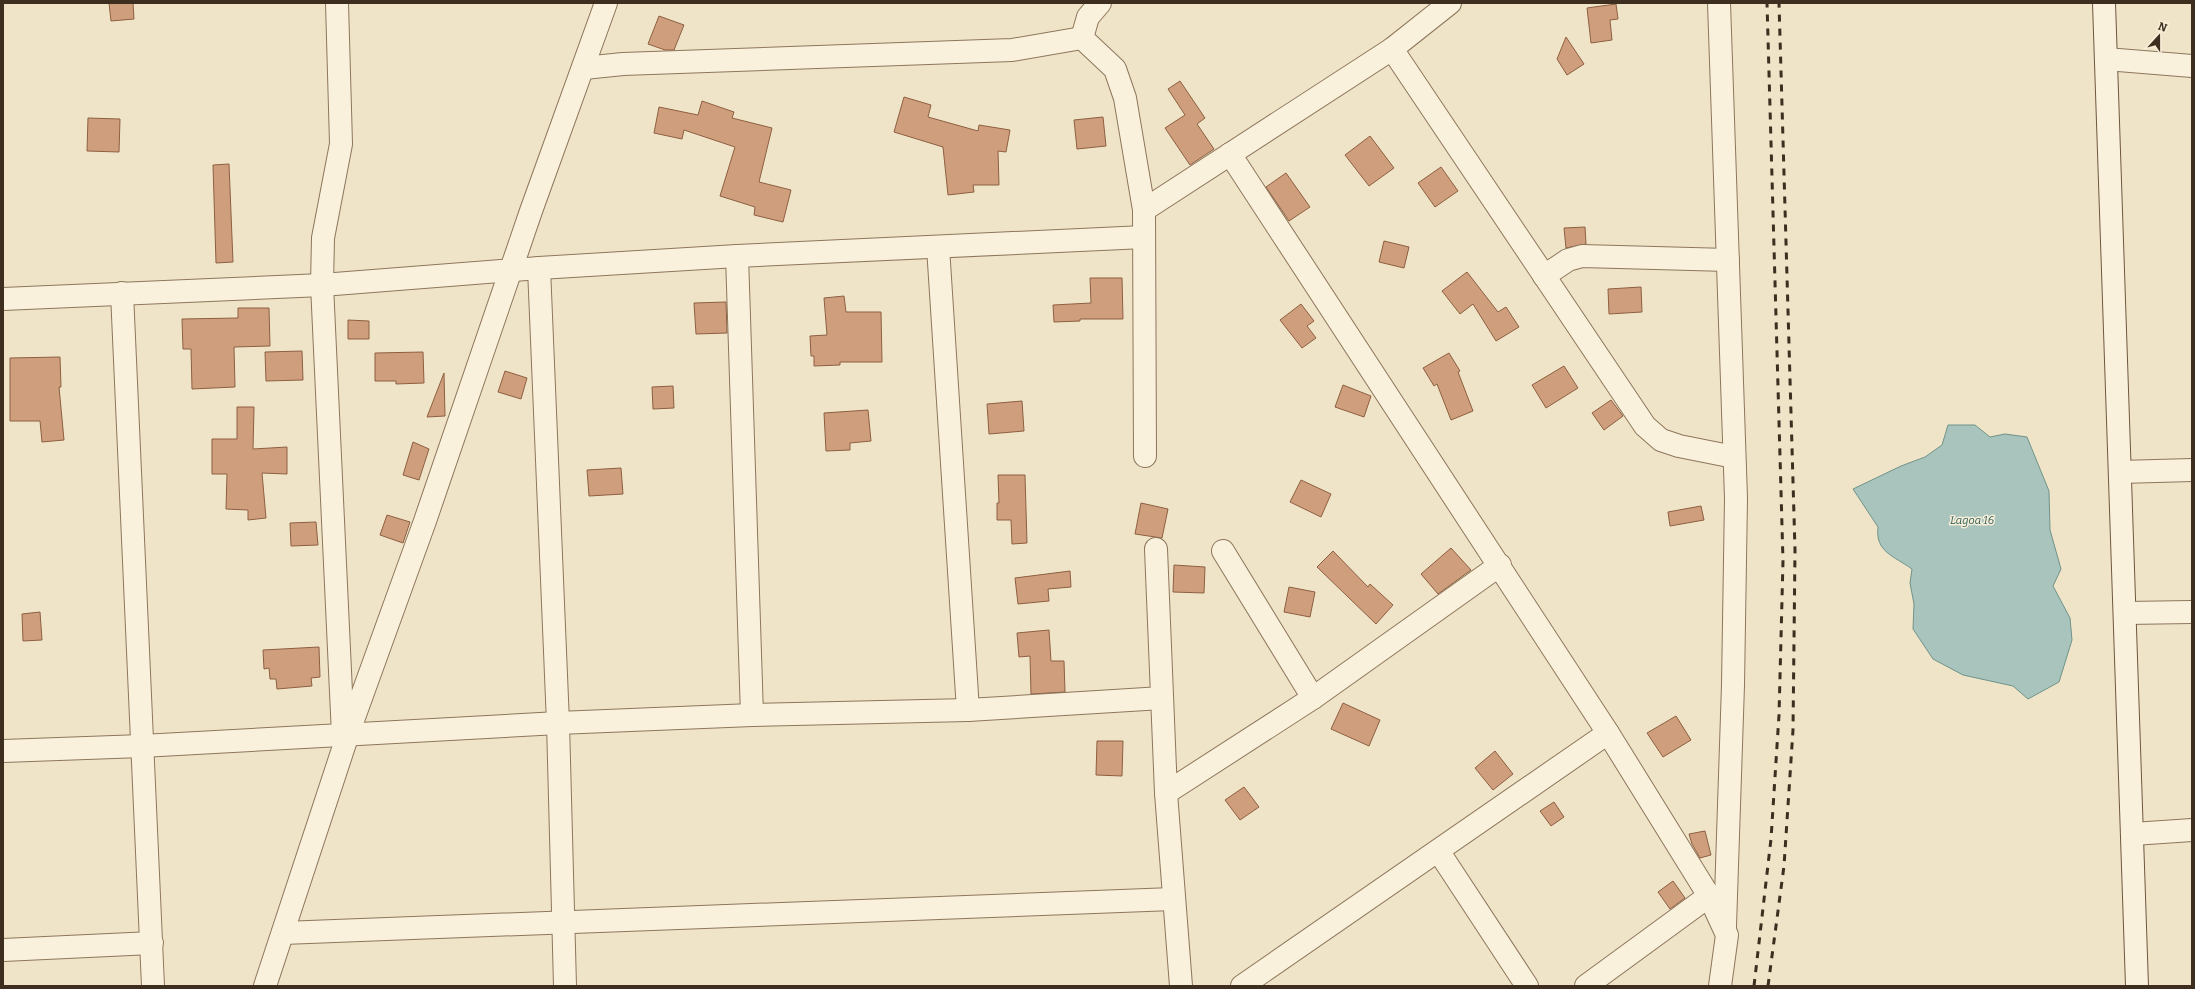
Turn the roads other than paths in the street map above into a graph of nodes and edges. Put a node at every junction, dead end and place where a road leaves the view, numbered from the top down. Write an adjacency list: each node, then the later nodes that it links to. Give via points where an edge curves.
1 (338, 3): 23 (street, via 341,144 323,238)
2 (606, 3): 7 (street)
3 (1100, 3): 8 (street, via 1088,17)
4 (1450, 3): 9 (street)
5 (1718, 3): 19 (street)
6 (2104, 3): 10 (street)
7 (594, 37): 11 (street); 13 (street)
8 (1082, 38): 11 (street, via 1012,50); 15 (street, via 1115,70 1126,98)
9 (1392, 49): 14 (street); 22 (street)
10 (2106, 59): 12 (street); 29 (street)
11 (619, 65): 13 (street)
12 (2192, 66)
13 (584, 68): 21 (street)
14 (1230, 154): 15 (street); 32 (street)
15 (1144, 210): 16 (street)
16 (1144, 237): 17 (street); 26 (street)
17 (938, 247): 18 (street); 37 (street)
18 (737, 256): 20 (street); 38 (street)
19 (1728, 260): 22 (street, via 1582,256 1568,260); 27 (street)
20 (539, 268): 21 (street); 39 (street)
21 (511, 270): 23 (street); 40 (street, via 425,522)
22 (1544, 276): 27 (street, via 1645,426 1661,440)
23 (322, 285): 24 (street); 40 (street)
24 (122, 293): 25 (street); 42 (street)
25 (3, 299)
26 (1145, 456)
27 (1734, 457): 51 (street, via 1736,498 1733,685)
28 (2192, 470): 29 (street)
29 (2120, 472): 34 (street)
30 (1156, 549): 35 (street)
31 (1223, 551): 36 (street)
32 (1500, 565): 36 (street); 41 (street)
33 (2192, 612): 34 (street)
34 (2126, 613): 46 (street)
35 (1162, 698): 37 (street); 44 (street)
36 (1313, 698): 44 (street)
37 (968, 710): 38 (street)
38 (752, 715): 39 (street)
39 (558, 723): 40 (street); 50 (street)
40 (345, 734): 42 (street); 52 (street)
41 (1608, 734): 47 (street); 48 (street)
42 (142, 746): 43 (street); 53 (street)
43 (3, 751)
44 (1166, 793): 49 (street)
45 (2192, 830): 46 (street)
46 (2133, 834): 63 (street)
47 (1439, 852): 59 (street); 60 (street)
48 (1709, 896): 51 (street); 61 (street)
49 (1173, 899): 50 (street); 58 (street)
50 (563, 923): 52 (street); 57 (street)
51 (1725, 929): 62 (street, via 1727,944)
52 (283, 933): 56 (street)
53 (152, 943): 54 (street); 55 (street)
54 (3, 950)
55 (153, 986)
56 (265, 986)
57 (565, 986)
58 (1181, 986)
59 (1242, 986)
60 (1527, 986)
61 (1586, 986)
62 (1720, 986)
63 (2137, 986)

